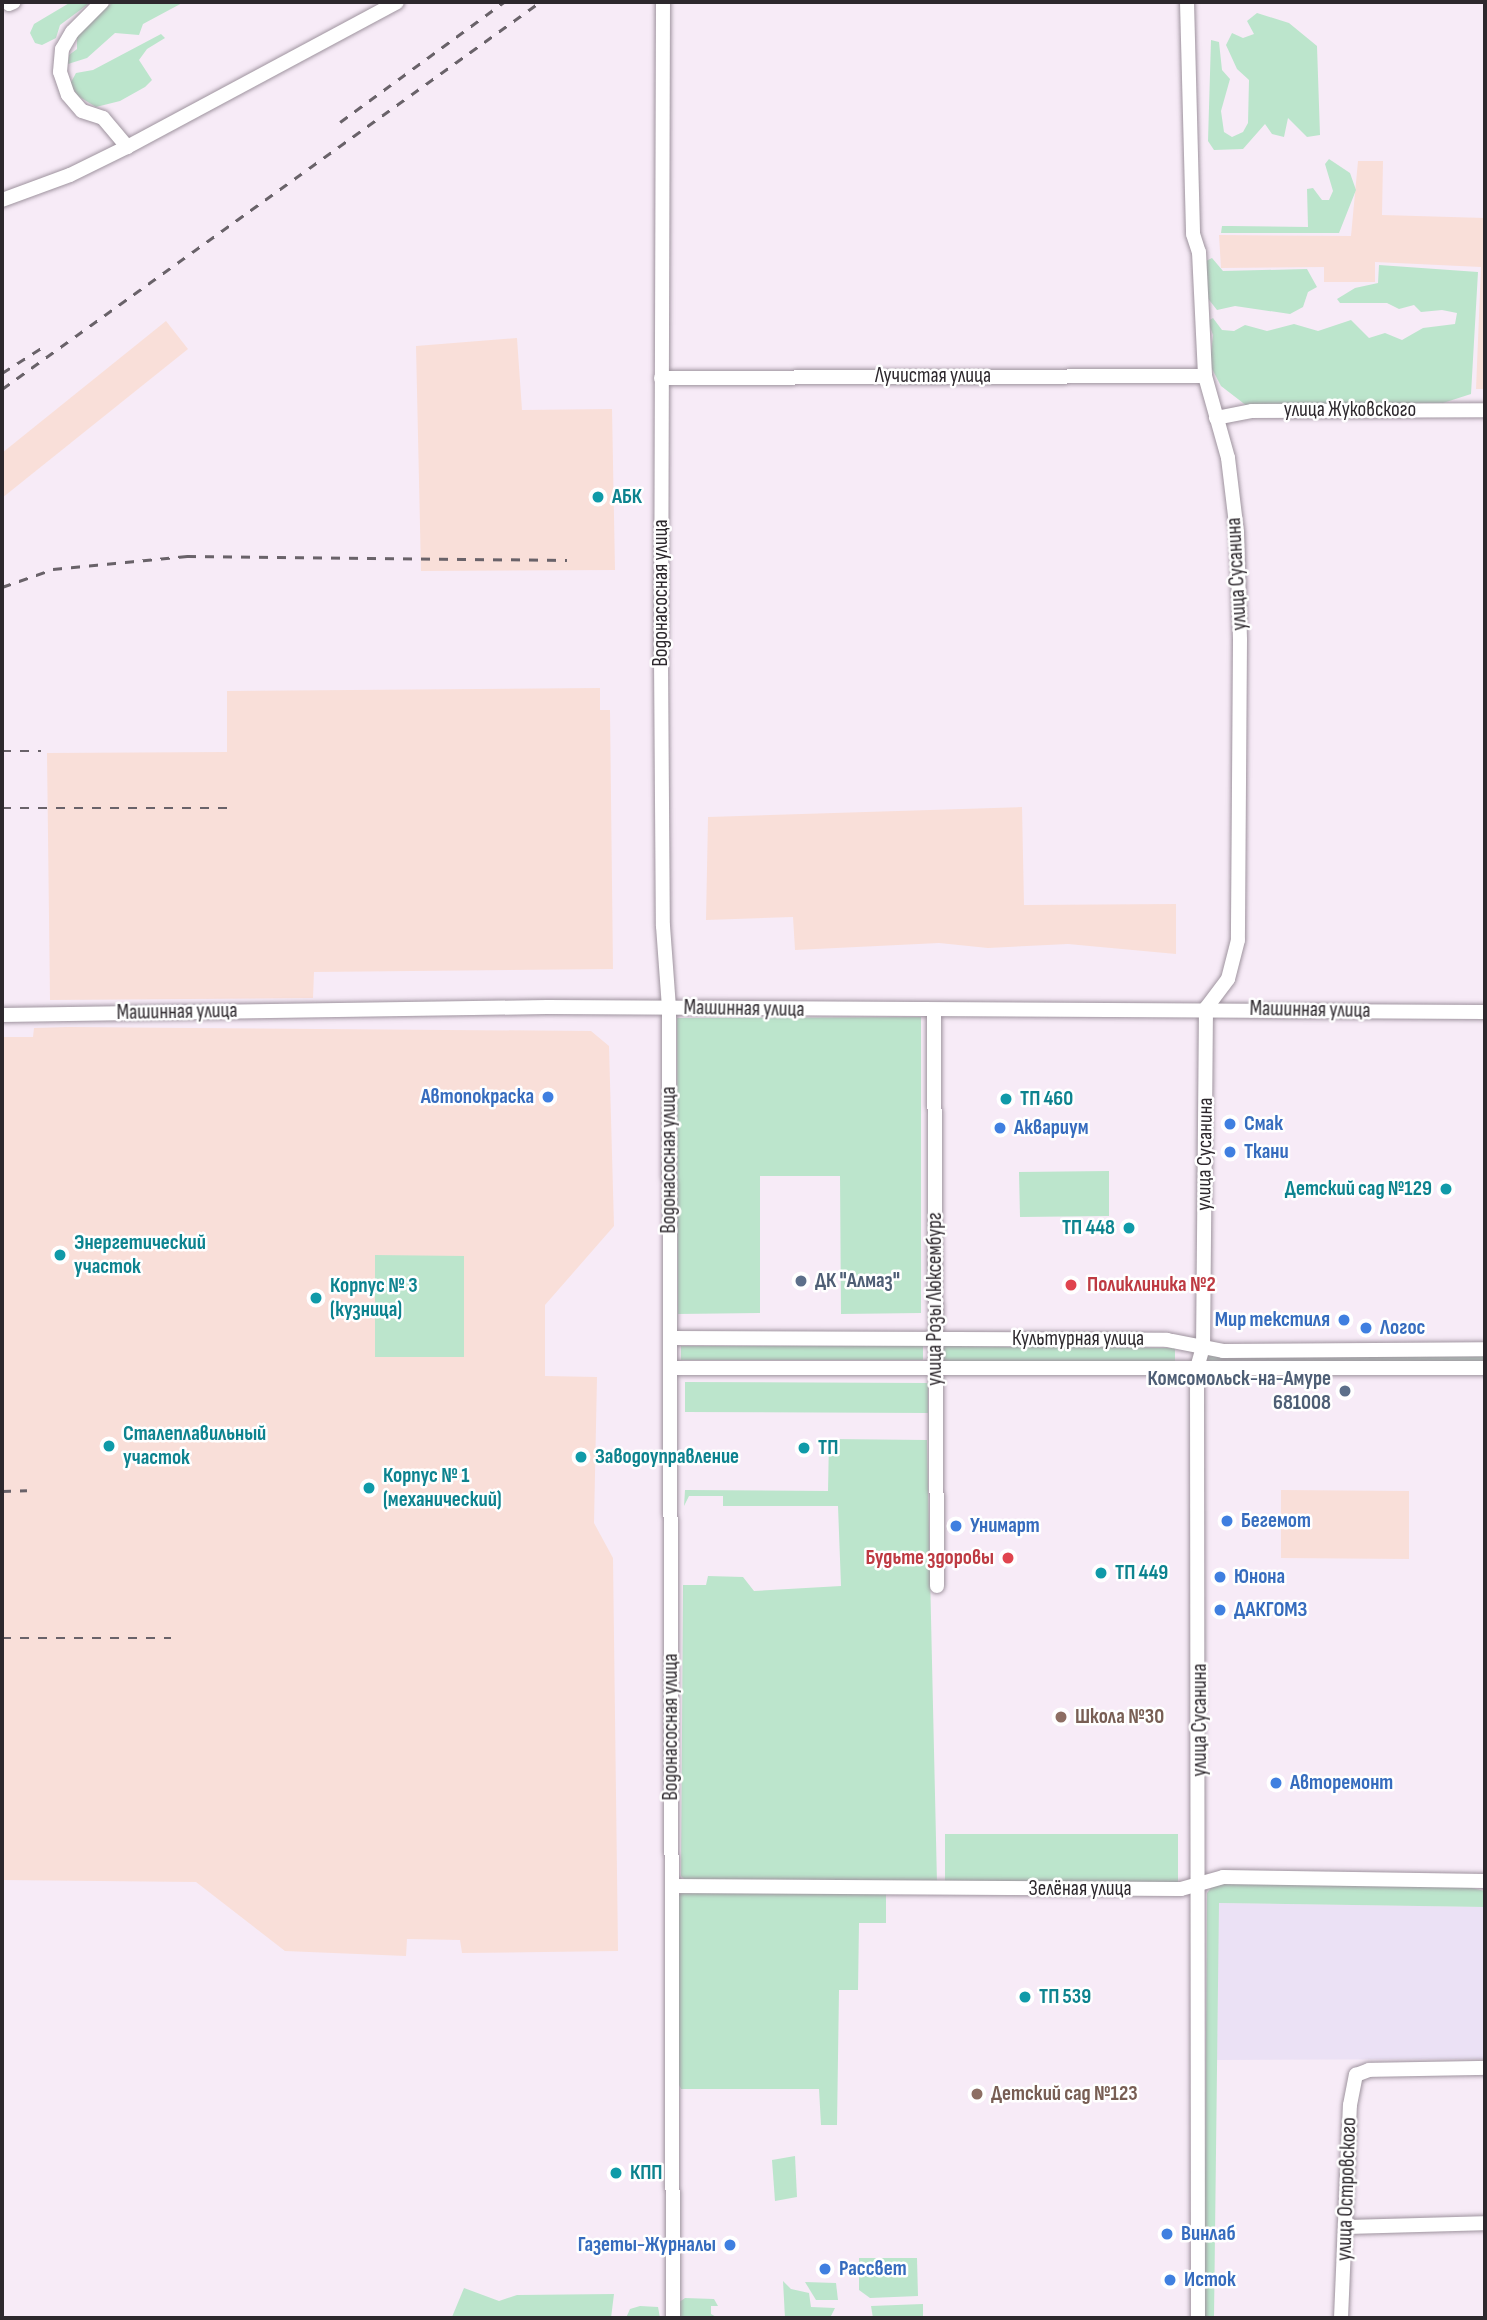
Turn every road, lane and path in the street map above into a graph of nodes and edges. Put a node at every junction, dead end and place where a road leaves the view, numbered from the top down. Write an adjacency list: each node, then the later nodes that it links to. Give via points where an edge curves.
1 (102, 2): 5 (street, via 72,32 62,49 60,72 68,96 82,111 103,118)
2 (397, 2): 5 (street)
3 (663, 2): 8 (street, Водонасосная улица)
4 (1187, 2): 7 (street, улица Сусанина, via 1193,234 1199,252)
5 (127, 147): 6 (street, via 70,175)
6 (2, 200)
7 (1205, 376): 8 (street, Лучистая улица); 10 (street, улица Сусанина)
8 (661, 378): 11 (street, Водонасосная улица, via 663,912)
9 (1485, 410): 10 (street, улица Жуковского, via 1277,410)
10 (1216, 418): 12 (street, улица Сусанина, via 1227,458 1237,532 1238,940 1228,979)
11 (669, 1007): 13 (street, Машинная улица); 15 (street, Машинная улица); 17 (street, Водонасосная улица)
12 (1206, 1008): 13 (street, Машинная улица); 14 (street, Машинная улица); 18 (street, улица Сусанина)
13 (934, 1012): 16 (street, улица Розы Люксембург)
14 (1485, 1012)
15 (2, 1014)
16 (935, 1338): 17 (street, Культурная улица); 18 (street, Культурная улица, via 1167,1340); 21 (street, улица Розы Люксембург)
17 (670, 1339): 20 (street, Водонасосная улица)
18 (1203, 1347): 19 (street, Культурная улица); 22 (street, улица Сусанина)
19 (1485, 1349)
20 (670, 1368): 21 (street, Культурная улица); 27 (street, Водонасосная улица)
21 (935, 1368): 22 (street, Культурная улица); 24 (street, улица Розы Люксембург)
22 (1197, 1368): 23 (street, Культурная улица); 26 (street, улица Сусанина)
23 (1485, 1368)
24 (937, 1586)
25 (1485, 1881): 26 (street, Зелёная улица, via 1223,1877)
26 (1201, 1885): 27 (street, Зелёная улица, via 943,1890); 32 (street, улица Сусанина)
27 (672, 1886): 31 (street, Водонасосная улица)
28 (1485, 2068): 30 (street, улица Островского, via 1369,2070 1356,2075)
29 (1485, 2223): 30 (street)
30 (1345, 2227): 33 (street, улица Островского)
31 (673, 2318)
32 (1198, 2318)
33 (1341, 2318)

